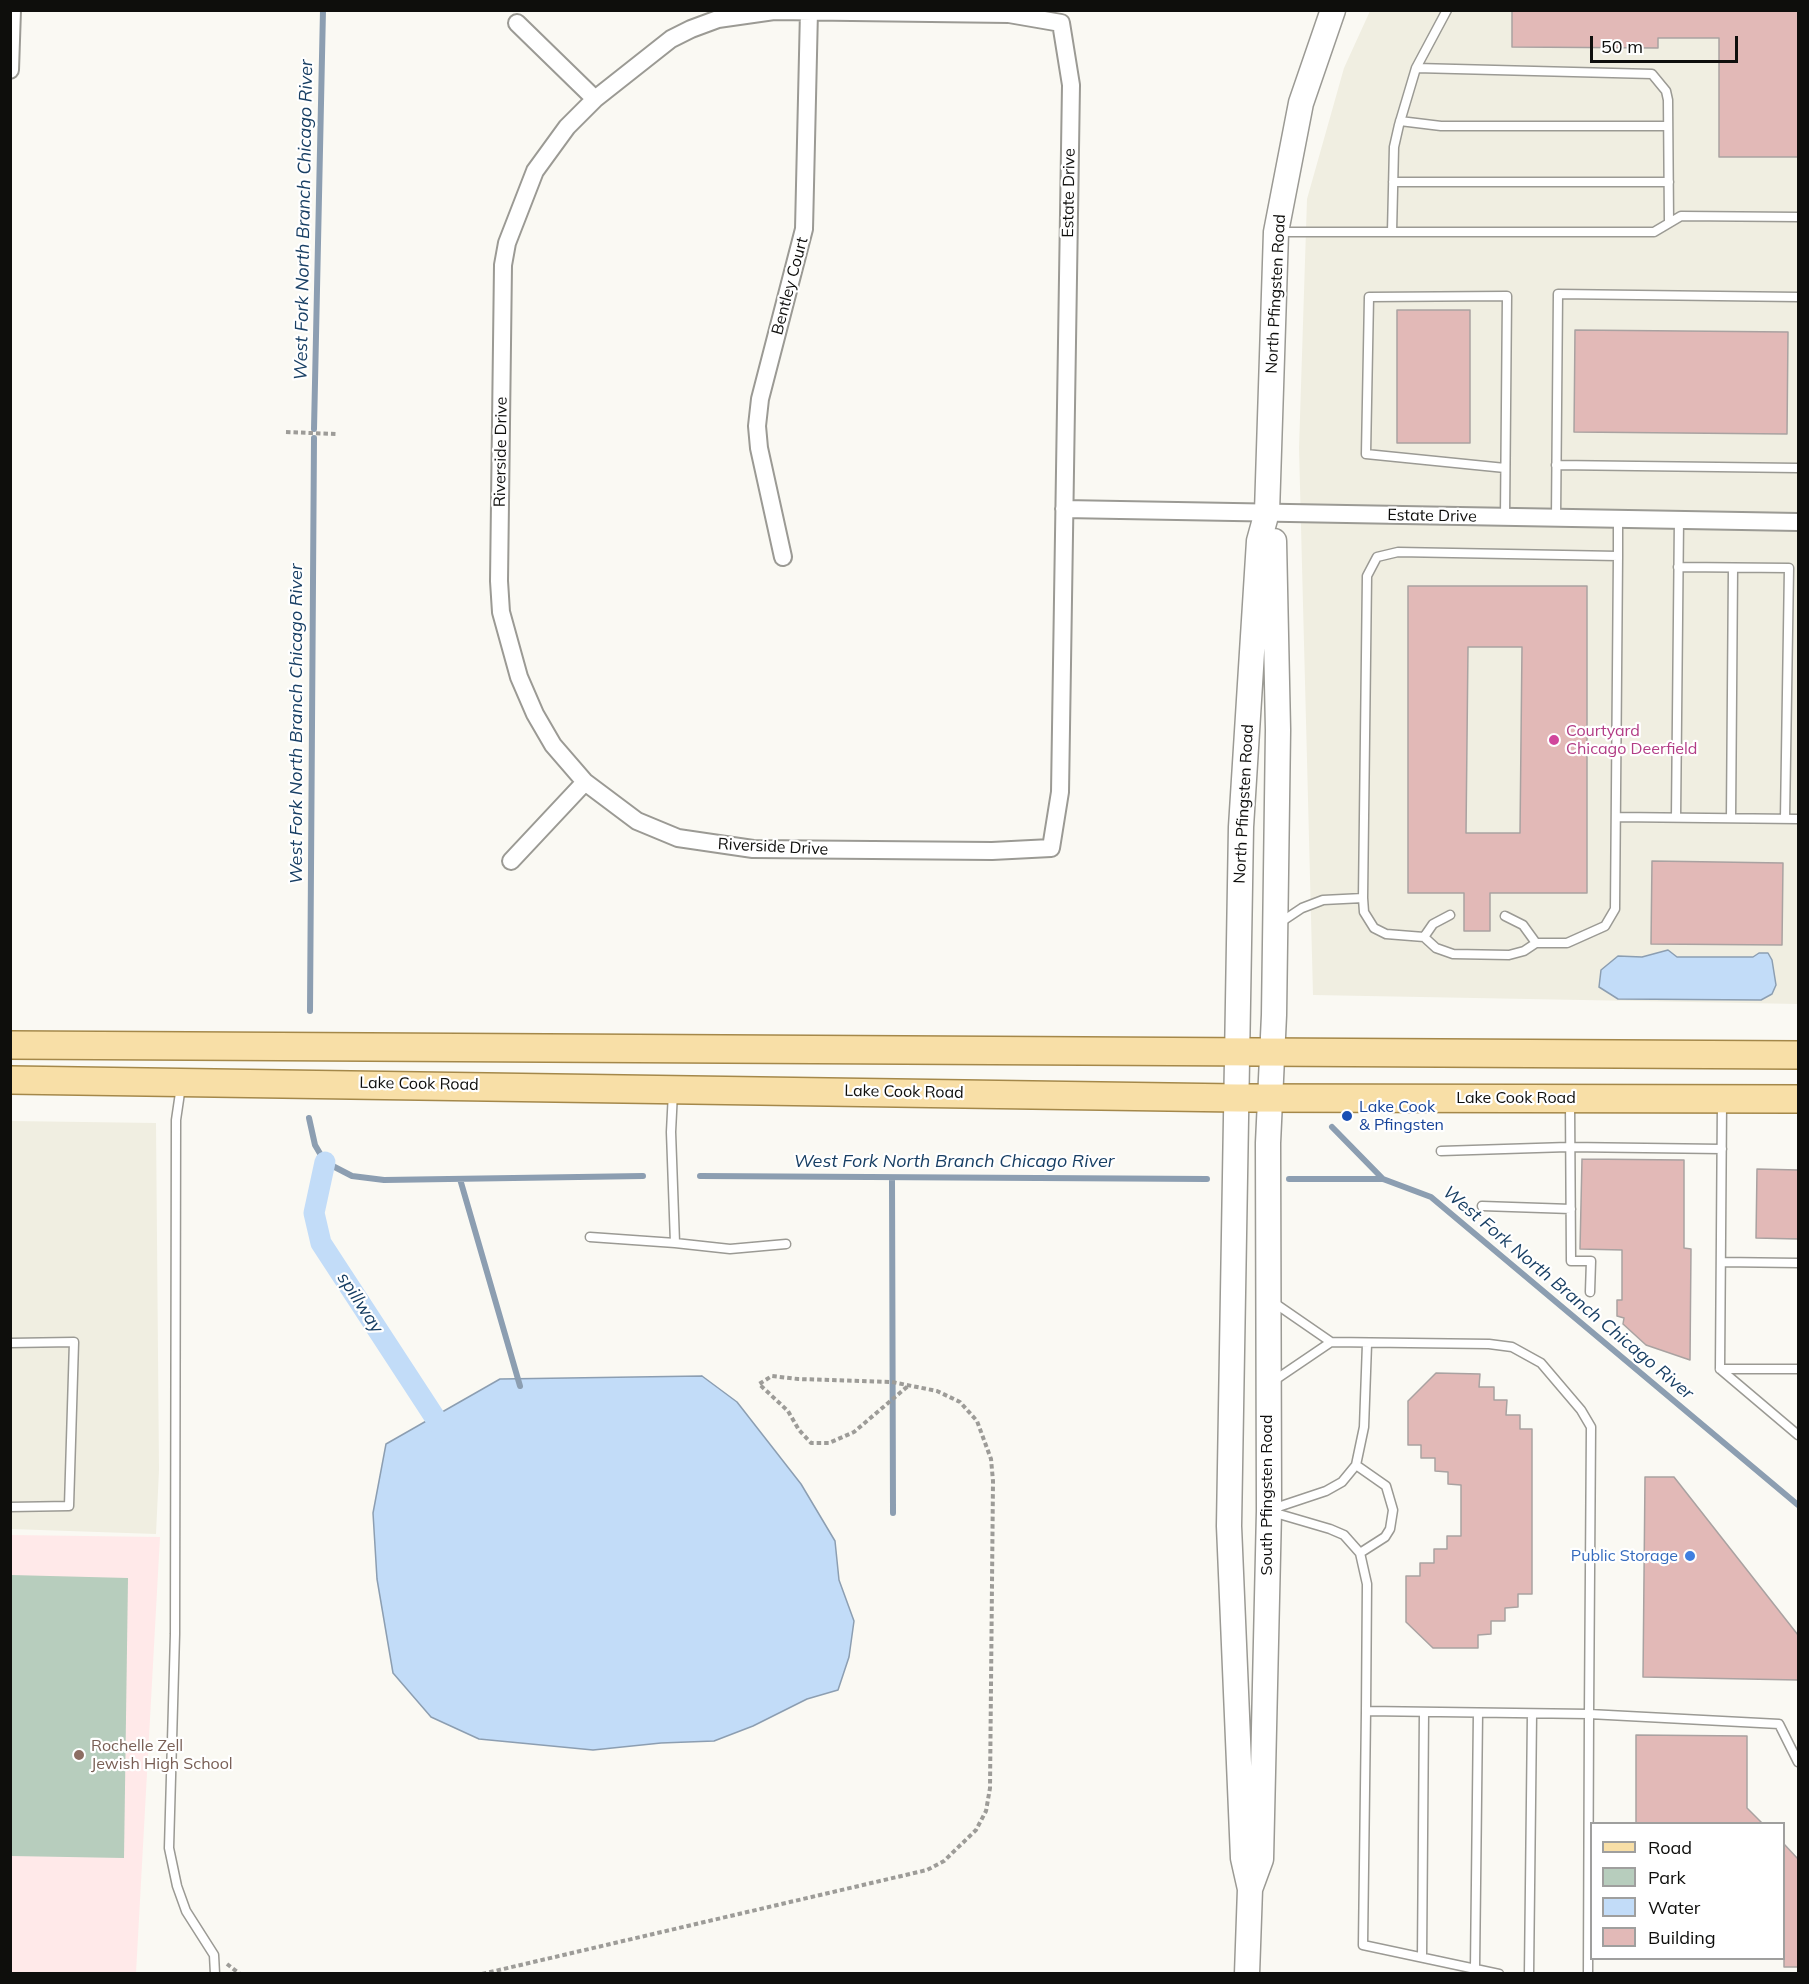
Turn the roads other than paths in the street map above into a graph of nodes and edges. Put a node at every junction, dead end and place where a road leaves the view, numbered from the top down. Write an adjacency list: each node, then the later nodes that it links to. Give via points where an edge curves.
1 (12, 10): 8 (street)
2 (1333, 10): 16 (street, North Pfingsten Road, via 1301,104)
3 (1447, 10): 7 (lane)
4 (809, 11): 5 (street, Riverside Drive); 9 (street, Riverside Drive, via 748,13 691,29 671,39); 30 (street, Bentley Court, via 804,229 760,399 757,426)
5 (1025, 17): 22 (street, Estate Drive, via 1061,23 1071,85)
6 (517, 23): 9 (street)
7 (1416, 68): 10 (lane); 11 (lane, via 1652,74 1666,91)
8 (10, 70)
9 (595, 99): 33 (street, Riverside Drive, via 567,127 535,171 507,243 503,265 501,612 519,677 535,714 553,745)
10 (1400, 121): 11 (lane, via 1441,126); 12 (lane)
11 (1668, 126): 13 (lane)
12 (1393, 182): 13 (lane); 17 (lane)
13 (1669, 182): 15 (lane)
14 (1798, 217): 15 (lane, via 1681,216)
15 (1669, 223): 17 (lane, via 1654,232)
16 (1276, 232): 17 (lane); 23 (street, North Pfingsten Road)
17 (1392, 232)
18 (1798, 297): 19 (lane, via 1558,294)
19 (1556, 465): 21 (lane); 25 (lane)
20 (1505, 468): 20 (lane, via 1507,296 1370,297 1366,454); 24 (lane)
21 (1798, 468)
22 (1064, 509): 23 (street, Estate Drive); 39 (street, Estate Drive, via 1060,792)
23 (1267, 512): 24 (street, Estate Drive); 44 (street, North Pfingsten Road, via 1274,541 1278,719); 48 (street, North Pfingsten Road, via 1259,541 1241,827)
24 (1505, 518): 25 (street, Estate Drive)
25 (1556, 518): 26 (street, Estate Drive)
26 (1618, 519): 27 (street, Estate Drive); 29 (lane)
27 (1679, 519): 28 (street, Estate Drive); 31 (lane)
28 (1798, 522)
29 (1618, 556): 34 (lane); 41 (lane, via 1398,552 1377,557 1367,576)
30 (783, 557)
31 (1678, 567): 32 (lane); 35 (lane)
32 (1733, 568): 36 (lane); 37 (lane, via 1789,568)
33 (585, 782): 39 (street, Riverside Drive, via 637,821 678,838 731,848); 40 (street)
34 (1616, 817): 35 (lane); 46 (lane, via 1615,909 1605,926 1567,943)
35 (1676, 818): 36 (lane)
36 (1731, 818): 37 (lane)
37 (1785, 818): 38 (lane)
38 (1798, 819)
39 (1051, 848)
40 (511, 861)
41 (1363, 898): 44 (lane, via 1323,900); 45 (lane, via 1364,912 1374,928 1386,934)
42 (1450, 915): 45 (lane, via 1433,924)
43 (1504, 916): 46 (lane, via 1523,925)
44 (1275, 926): 49 (street, North Pfingsten Road)
45 (1424, 938): 46 (lane, via 1453,954 1509,955)
46 (1536, 943)
47 (10, 1045): 48 (main road)
48 (1237, 1052): 49 (main road); 54 (street, North Pfingsten Road)
49 (1271, 1052): 50 (main road); 55 (street, North Pfingsten Road)
50 (1798, 1054)
51 (10, 1080): 52 (main road, Lake Cook Road)
52 (182, 1082): 53 (main road, Lake Cook Road); 91 (lane, via 176,1120 175,1634 169,1848 186,1911 214,1955)
53 (673, 1089): 54 (main road, Lake Cook Road); 65 (lane)
54 (1237, 1098): 55 (main road, Lake Cook Road); 88 (street, South Pfingsten Road, via 1229,1526 1243,1858)
55 (1269, 1098): 56 (main road, Lake Cook Road); 70 (street, South Pfingsten Road)
56 (1570, 1099): 57 (main road, Lake Cook Road); 59 (lane)
57 (1723, 1099): 58 (main road, Lake Cook Road); 60 (lane)
58 (1798, 1099)
59 (1568, 1147): 60 (lane); 61 (lane); 63 (lane)
60 (1722, 1149): 67 (lane)
61 (1441, 1151)
62 (1482, 1206): 63 (lane)
63 (1571, 1209): 69 (lane, via 1571,1261 1591,1261)
64 (590, 1237): 65 (lane)
65 (675, 1243): 66 (lane, via 730,1249)
66 (786, 1244)
67 (1721, 1262): 68 (lane); 74 (lane)
68 (1798, 1263)
69 (1590, 1292)
70 (1268, 1298): 72 (lane); 76 (street, South Pfingsten Road)
71 (10, 1342): 79 (lane, via 74,1342 69,1506)
72 (1331, 1342): 73 (lane); 76 (lane)
73 (1366, 1344): 78 (lane, via 1364,1427); 86 (lane, via 1512,1347 1541,1363 1581,1410 1591,1427)
74 (1720, 1369): 75 (lane); 77 (lane)
75 (1798, 1369)
76 (1268, 1384): 80 (street, South Pfingsten Road)
77 (1798, 1435)
78 (1356, 1465): 80 (lane, via 1342,1482 1326,1491); 81 (lane, via 1386,1486 1393,1510 1385,1538)
79 (10, 1507)
80 (1269, 1511): 81 (lane, via 1330,1528); 88 (street, South Pfingsten Road, via 1261,1859)
81 (1360, 1553): 82 (lane, via 1366,1584)
82 (1366, 1712): 83 (lane); 89 (lane, via 1363,1945)
83 (1424, 1712): 84 (lane); 89 (lane)
84 (1478, 1713): 85 (lane); 90 (lane)
85 (1532, 1714): 86 (lane); 94 (lane)
86 (1589, 1714): 87 (lane, via 1779,1724); 95 (lane)
87 (1798, 1762)
88 (1250, 1889): 92 (street, South Pfingsten Road)
89 (1422, 1957): 90 (lane)
90 (1475, 1968): 93 (lane)
91 (215, 1974)
92 (1247, 1974)
93 (1498, 1974)
94 (1529, 1974)
95 (1588, 1974)

